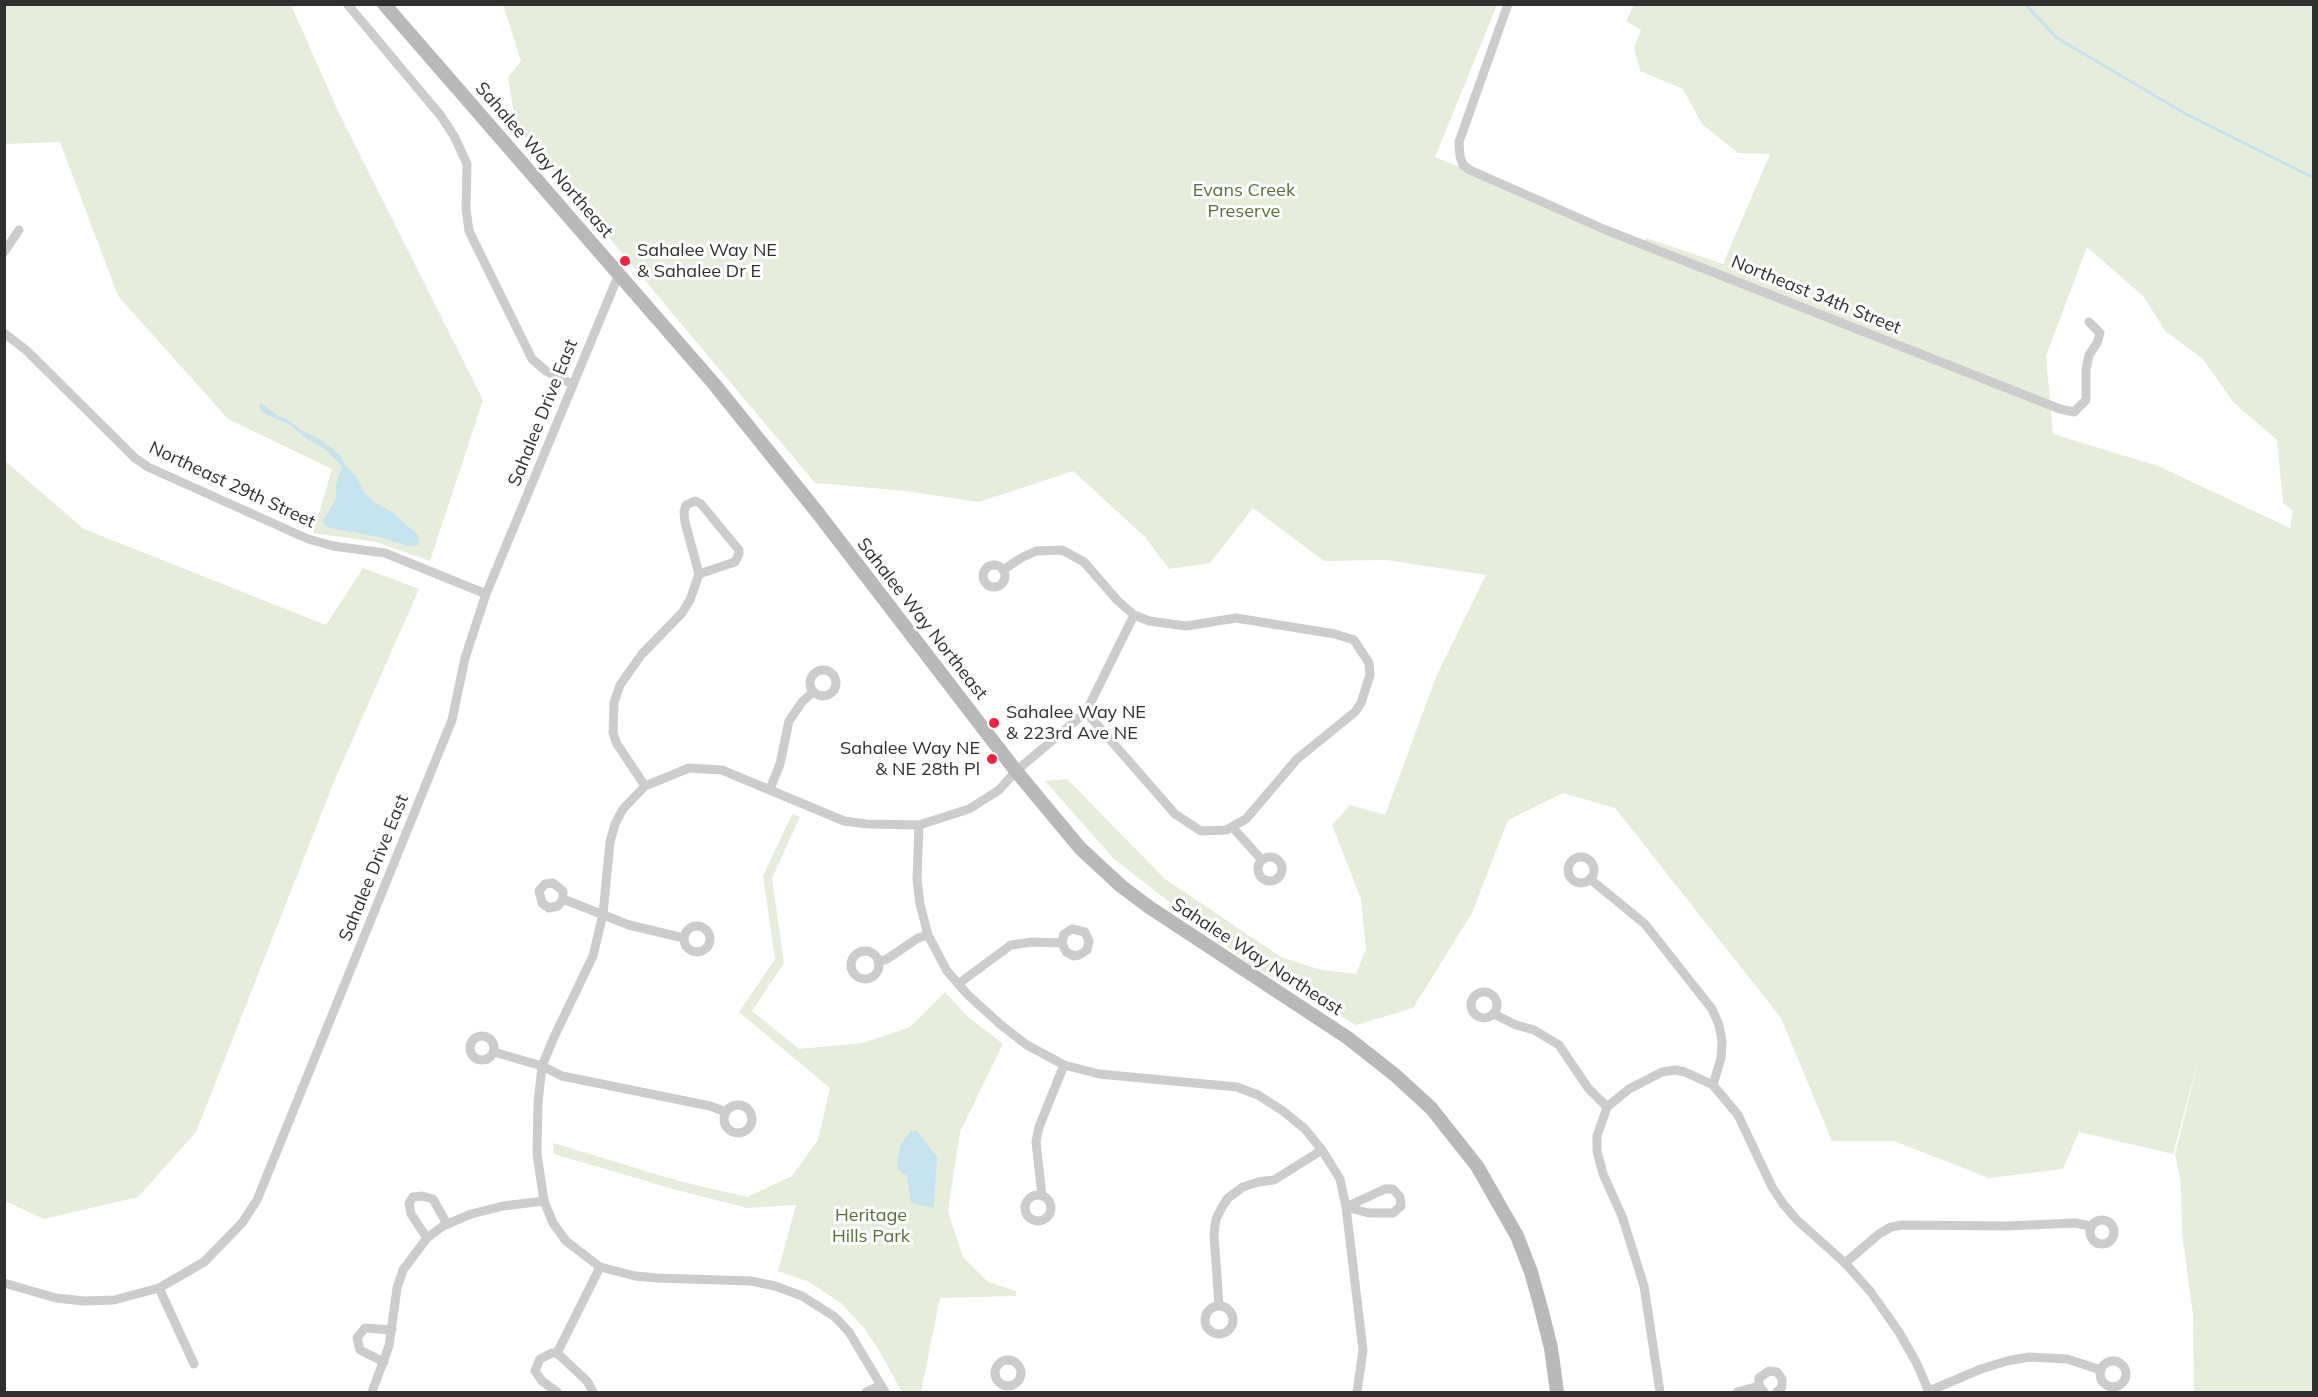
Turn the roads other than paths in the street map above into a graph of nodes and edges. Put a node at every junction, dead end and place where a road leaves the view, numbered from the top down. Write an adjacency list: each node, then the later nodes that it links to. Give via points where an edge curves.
1 (384, 4): 6 (main road, Sahalee Way Northeast)
2 (1508, 4): 7 (street, Northeast 34th Street, via 1459,142 1463,165 1470,170 1605,230 2060,409 2074,412 2086,400 2089,355 2100,333)
3 (348, 5): 9 (street, via 454,136 467,164 469,231 532,359)
4 (19, 230): 5 (street)
5 (4, 252)
6 (619, 274): 9 (street, Sahalee Drive East); 16 (main road, Sahalee Way Northeast, via 817,512)
7 (2089, 322)
8 (4, 333): 12 (street, Northeast 29th Street, via 148,467 308,539 385,553)
9 (572, 384): 12 (street, Sahalee Drive East)
10 (1003, 570): 13 (street, via 1036,551 1062,550 1084,562)
11 (699, 574): 11 (street, via 735,562 739,550 695,501 686,505 684,512); 17 (street, via 682,613 628,670 614,703 612,726 617,744)
12 (486, 594): 47 (street, Sahalee Drive East, via 465,658 452,720 267,1179 257,1200 226,1242 204,1262)
13 (1134, 615): 15 (street); 20 (street, via 1162,624 1192,625 1236,618 1335,634 1354,640 1369,663 1370,675 1354,712 1297,759 1246,819)
14 (813, 692): 18 (street, via 789,720 780,764)
15 (1086, 712): 16 (street); 20 (street, via 1175,814 1201,831)
16 (1016, 771): 19 (street, via 999,790 969,809); 61 (main road, Sahalee Way Northeast, via 1080,848 1121,886 1348,1038 1431,1108 1477,1166 1517,1236 1541,1308)
17 (645, 786): 18 (street, via 689,768 708,768); 24 (street, via 623,809 615,824)
18 (770, 789): 19 (street, via 844,820)
19 (919, 825): 25 (street, via 917,879)
20 (1233, 828): 21 (street)
21 (1262, 860)
22 (1590, 879): 34 (street, via 1645,924 1712,1009 1722,1041)
23 (563, 899): 24 (street)
24 (603, 914): 26 (street, via 636,928); 33 (street, via 593,956)
25 (928, 935): 28 (street); 29 (street)
26 (684, 938)
27 (1062, 943): 29 (street, via 1011,945)
28 (879, 962)
29 (958, 984): 32 (street, via 1027,1045)
30 (1494, 1014): 35 (street, via 1559,1045 1588,1088)
31 (494, 1052): 33 (street)
32 (1064, 1065): 37 (street, via 1098,1074 1237,1088 1258,1095 1283,1111 1305,1128); 38 (street, via 1036,1142)
33 (542, 1066): 36 (street, via 562,1076); 39 (street, via 537,1154)
34 (1713, 1085): 35 (street, via 1685,1072 1662,1072 1629,1089); 44 (street, via 1738,1115 1784,1205)
35 (1607, 1107): 62 (street, via 1597,1136 1597,1151 1644,1286)
36 (726, 1112)
37 (1322, 1150): 40 (street, via 1340,1179); 48 (street, via 1274,1180 1243,1187 1228,1198 1216,1219 1214,1234)
38 (1042, 1196)
39 (544, 1201): 41 (street, via 503,1206); 45 (street, via 566,1241)
40 (1346, 1207): 40 (street, via 1369,1213 1393,1213 1401,1206 1393,1189 1385,1189); 60 (street, via 1363,1350)
41 (447, 1224): 43 (street); 43 (street, via 433,1199 413,1197 409,1203 411,1214)
42 (2091, 1226): 44 (street, via 1902,1225 1879,1234)
43 (427, 1238): 49 (street, via 403,1270)
44 (1845, 1263): 65 (street, via 1899,1332)
45 (600, 1267): 50 (street); 54 (street, via 635,1276 751,1281 802,1296 835,1317 849,1332)
46 (4, 1283): 47 (street, Sahalee Drive East, via 56,1298 84,1301 114,1300)
47 (159, 1288): 52 (street)
48 (1218, 1306)
49 (392, 1330): 51 (street); 51 (street, via 365,1328 357,1338 360,1350)
50 (556, 1353): 57 (street, via 540,1359 536,1371); 58 (street, via 591,1385)
51 (384, 1362): 56 (street)
52 (194, 1364)
53 (2101, 1370): 65 (street, via 2067,1359 2029,1357 1981,1369)
54 (883, 1389): 59 (street)
55 (1761, 1389): 63 (street); 64 (street, via 1761,1374 1773,1371 1782,1379)
56 (372, 1392)
57 (557, 1392)
58 (593, 1392)
59 (866, 1392)
60 (1357, 1392)
61 (1557, 1392)
62 (1660, 1392)
63 (1737, 1392)
64 (1778, 1392)
65 (1929, 1392)

